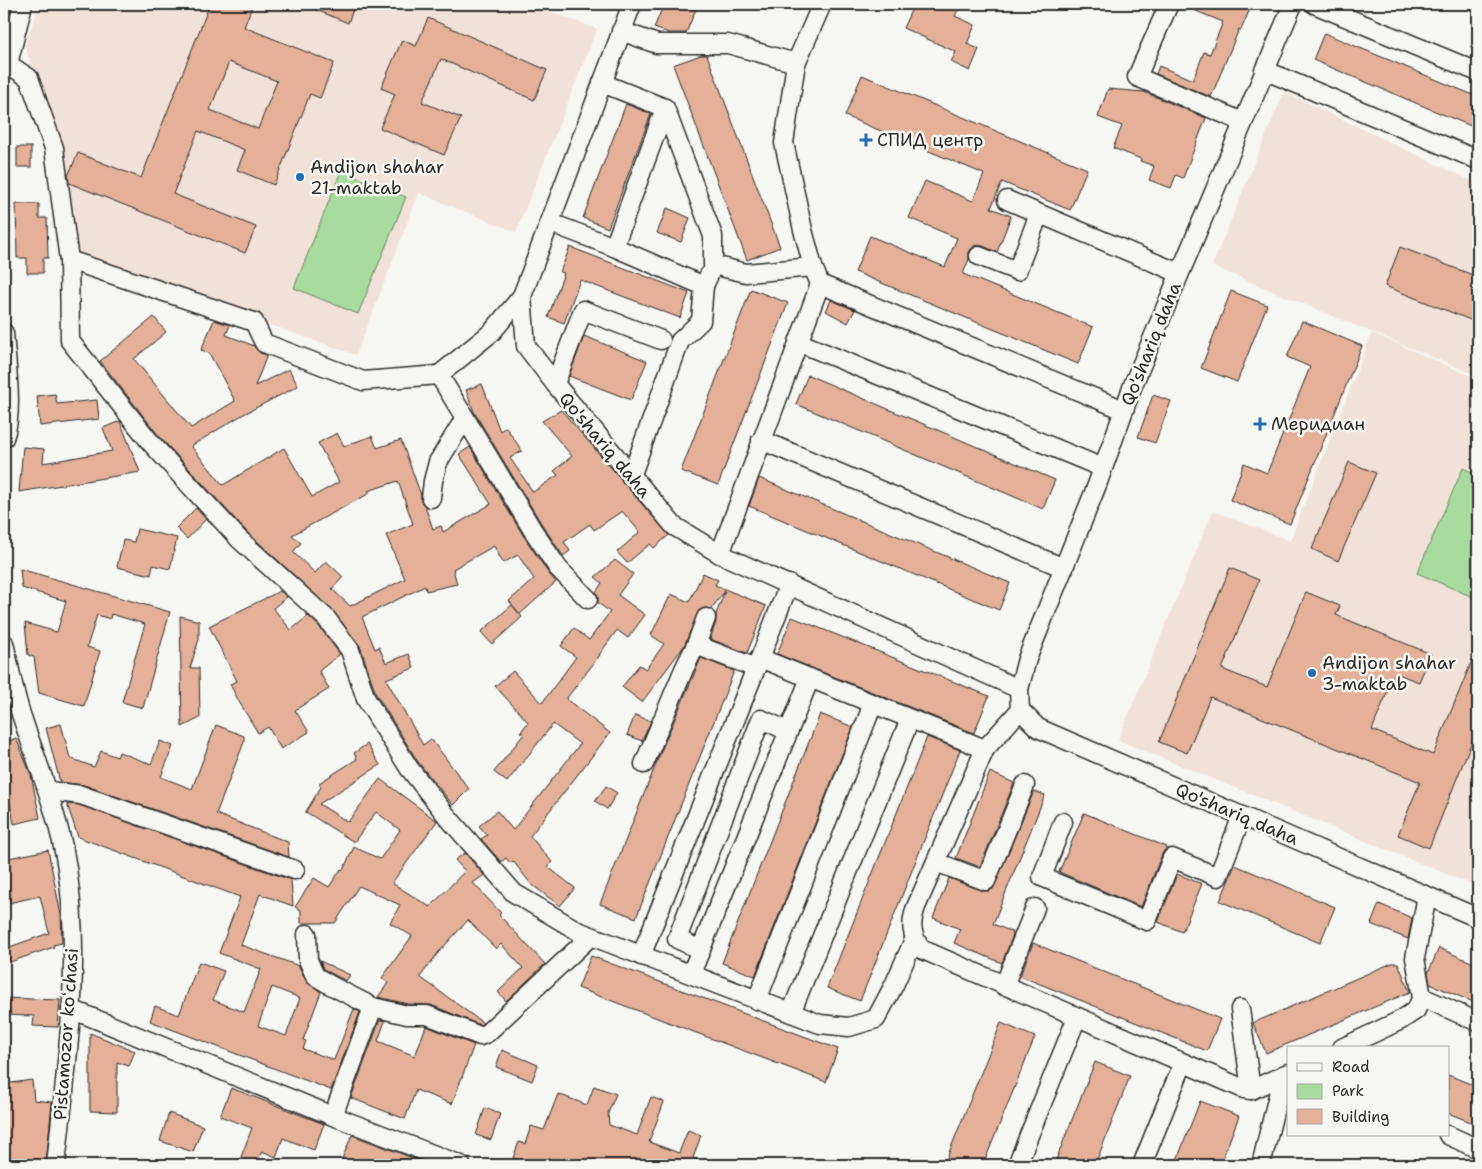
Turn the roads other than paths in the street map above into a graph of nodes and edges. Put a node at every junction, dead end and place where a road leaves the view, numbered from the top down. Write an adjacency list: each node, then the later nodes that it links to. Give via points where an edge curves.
1 (23, 4): 9 (street)
2 (632, 4): 7 (street, Qo'shariq daha)
3 (822, 4): 8 (street)
4 (1169, 4): 14 (street, via 1137,77)
5 (1294, 4): 10 (street, Qo'shariq daha)
6 (1314, 4): 11 (street)
7 (621, 31): 8 (street, via 657,44 728,44); 12 (street, Qo'shariq daha)
8 (796, 63): 23 (street, via 784,143)
9 (5, 66): 21 (street, via 29,78 54,148)
10 (1264, 70): 14 (street, Qo'shariq daha); 15 (street)
11 (1478, 72)
12 (602, 83): 13 (street); 18 (street, Qo'shariq daha)
13 (665, 108): 19 (street); 22 (street, via 713,236)
14 (1243, 122): 24 (street, Qo'shariq daha)
15 (1478, 160)
16 (1007, 200): 17 (street)
17 (1039, 214): 20 (street, via 1017,272); 24 (street)
18 (551, 224): 19 (street); 27 (street, Qo'shariq daha)
19 (614, 247): 26 (street)
20 (979, 256)
21 (69, 260): 31 (street, via 254,322 264,343 363,381); 70 (street, via 70,341 151,443 238,539 326,618 350,650 366,698 409,768 514,893)
22 (713, 265): 23 (street, via 746,273); 26 (street)
23 (813, 267): 25 (street)
24 (1179, 273): 34 (street, Qo'shariq daha)
25 (820, 284): 30 (street); 34 (street)
26 (704, 286): 39 (street, via 701,321 680,341)
27 (522, 296): 31 (street, via 492,332); 32 (street, Qo'shariq daha, via 526,346)
28 (4, 333): 33 (street)
29 (661, 340): 32 (street, via 583,310)
30 (798, 342): 37 (street); 38 (street)
31 (439, 375): 35 (street)
32 (555, 384): 39 (street, Qo'shariq daha)
33 (6, 386): 36 (street, via 7,429)
34 (1124, 410): 38 (street, Qo'shariq daha)
35 (466, 418): 40 (street, via 438,462); 44 (street, via 558,568)
36 (4, 438)
37 (761, 440): 41 (street); 42 (street)
38 (1104, 468): 42 (street, Qo'shariq daha)
39 (631, 477): 41 (street, Qo'shariq daha, via 674,526)
40 (431, 498)
41 (720, 554): 43 (street, Qo'shariq daha)
42 (1064, 568): 50 (street, Qo'shariq daha, via 1027,659)
43 (789, 584): 48 (street); 50 (street, Qo'shariq daha)
44 (588, 599)
45 (706, 618): 47 (street)
46 (4, 642): 58 (street, Pistamozor koʻchasi, via 22,718)
47 (696, 645): 48 (street); 56 (street)
48 (758, 663): 49 (street); 59 (street)
49 (810, 678): 51 (street); 54 (street)
50 (1019, 689): 52 (street, Qo'shariq daha)
51 (873, 704): 53 (street); 77 (street)
52 (1020, 710): 55 (street); 62 (street, Qo'shariq daha, via 1038,728)
53 (910, 719): 55 (street); 81 (street)
54 (788, 731): 60 (street, via 761,719); 61 (street)
55 (985, 750): 64 (street)
56 (644, 764)
57 (1025, 785): 64 (street, via 986,881)
58 (48, 791): 65 (street, via 81,795); 79 (street, Pistamozor koʻchasi, via 67,867 73,940)
59 (704, 797): 60 (street); 73 (street)
60 (728, 806): 61 (street); 72 (street, via 676,939)
61 (754, 816): 72 (street)
62 (1242, 816): 63 (street, via 1218,877 1172,858 1147,921 1042,877); 66 (street, Qo'shariq daha)
63 (1064, 822)
64 (936, 862): 71 (street, via 911,921)
65 (295, 870)
66 (1427, 896): 68 (street, Qo'shariq daha); 76 (street, via 1415,958)
67 (1035, 908): 75 (street)
68 (1478, 918)
69 (307, 934): 78 (street, via 308,960 315,976)
70 (592, 936): 73 (street); 78 (street, via 487,1034 480,1036 427,1015 407,1015)
71 (914, 940): 75 (street, via 920,949); 81 (street, via 876,1019 849,1027 820,1024)
72 (701, 950): 74 (street)
73 (641, 956): 74 (street)
74 (691, 974): 77 (street)
75 (1004, 986): 82 (street)
76 (1422, 997): 83 (street); 84 (street, via 1416,1010 1402,1020)
77 (757, 1000): 81 (street)
78 (373, 1007): 88 (street)
79 (72, 1009): 88 (street); 91 (street, Pistamozor koʻchasi)
80 (1240, 1009): 87 (street)
81 (791, 1013)
82 (1077, 1017): 85 (street); 93 (street)
83 (1478, 1022)
84 (1346, 1046)
85 (1183, 1063): 87 (street); 94 (street)
86 (1286, 1074): 87 (street); 95 (street)
87 (1252, 1090)
88 (332, 1116): 92 (street)
89 (1450, 1136): 90 (street)
90 (1478, 1149)
91 (56, 1165)
92 (461, 1165)
93 (1017, 1165)
94 (1142, 1165)
95 (1261, 1165)

